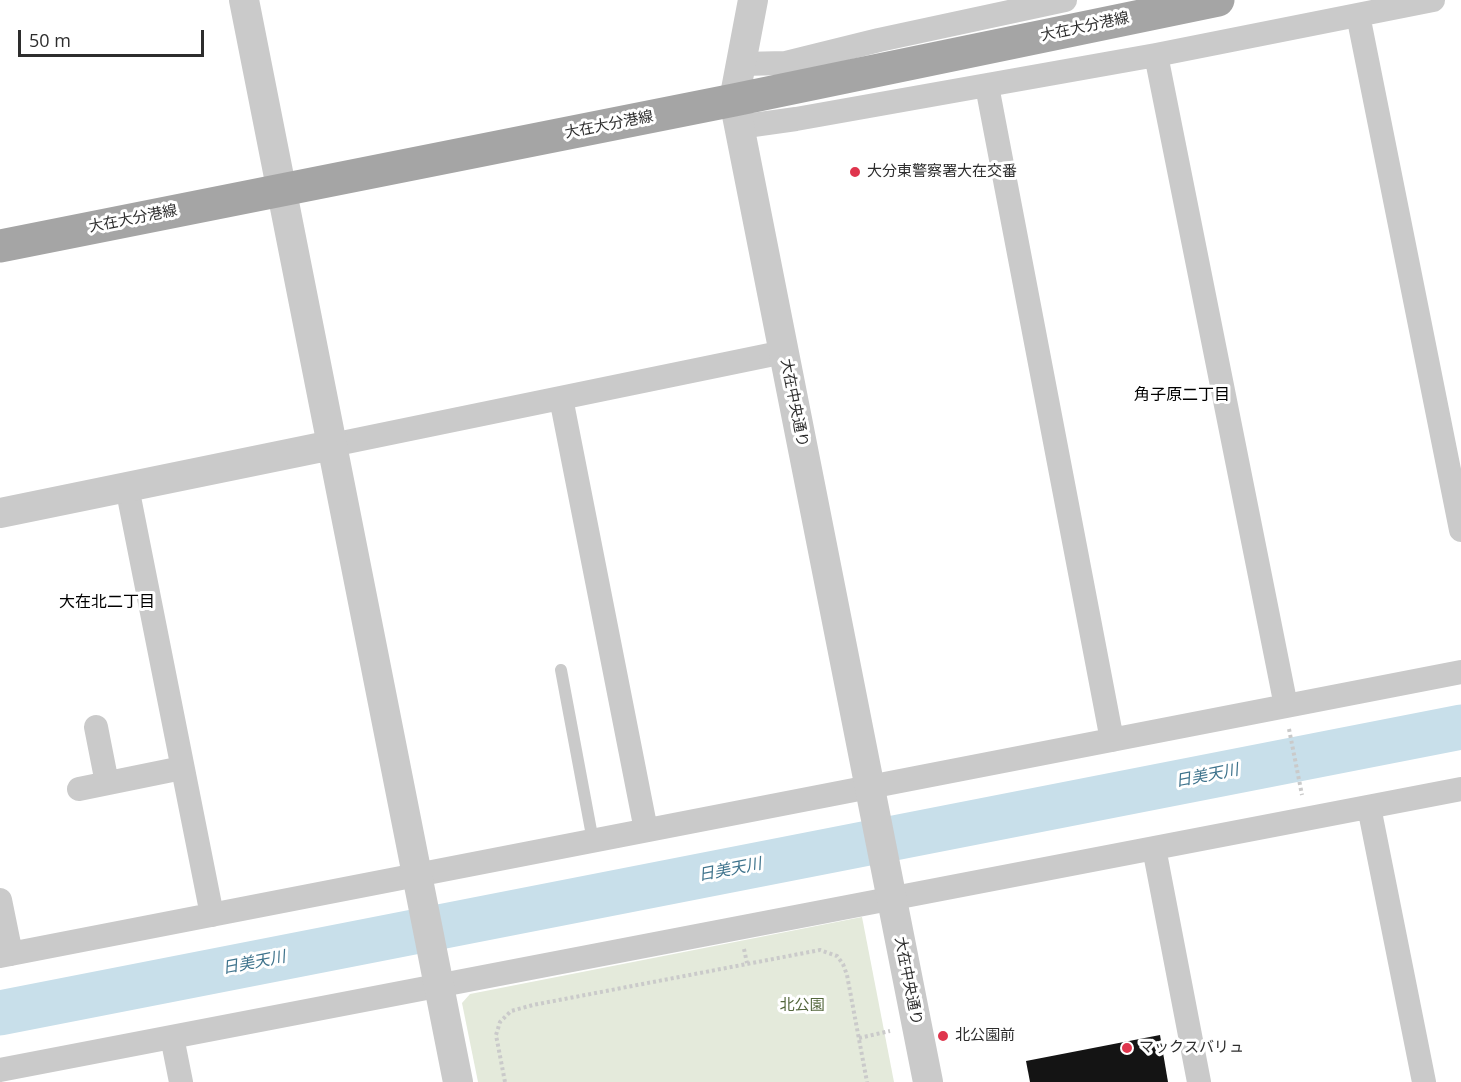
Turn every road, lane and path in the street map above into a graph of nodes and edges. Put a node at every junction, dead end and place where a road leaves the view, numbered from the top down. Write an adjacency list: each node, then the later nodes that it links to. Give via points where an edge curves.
1 (244, 0): 12 (street)
2 (753, 0): 9 (street, 大在中央通り)
3 (1065, 0): 6 (street)
4 (1218, 0): 11 (main road, 大在大分港線)
5 (1433, 0): 7 (street)
6 (1018, 5): 9 (street, via 786,63)
7 (1358, 15): 8 (street); 19 (street)
8 (1156, 56): 10 (street); 22 (street)
9 (741, 64): 11 (street, 大在中央通り)
10 (987, 86): 11 (street); 24 (street)
11 (737, 114): 12 (main road, 大在大分港線); 14 (street, 大在中央通り)
12 (281, 190): 13 (main road, 大在大分港線); 16 (street)
13 (0, 246)
14 (784, 352): 15 (street); 29 (street, 大在中央通り)
15 (561, 398): 16 (street); 32 (street)
16 (332, 445): 17 (street); 35 (street)
17 (127, 488): 18 (street); 25 (street)
18 (0, 513)
19 (1461, 530)
20 (561, 670): 33 (lane)
21 (1461, 672): 22 (street)
22 (1287, 716): 24 (street); 30 (path)
23 (96, 727): 26 (street)
24 (1112, 740): 29 (street)
25 (182, 768): 26 (street); 38 (street)
26 (108, 783): 27 (street)
27 (79, 789)
28 (1461, 789): 31 (street)
29 (871, 796): 32 (street); 36 (street, 大在中央通り)
30 (1304, 801)
31 (1369, 807): 34 (street); 51 (street)
32 (646, 830): 33 (street)
33 (593, 841): 35 (street)
34 (1154, 848): 36 (street); 50 (street)
35 (419, 884): 38 (street); 40 (street)
36 (890, 890): 40 (street); 49 (street, 大在中央通り)
37 (0, 900): 39 (street)
38 (212, 915): 39 (street)
39 (5, 955)
40 (437, 977): 42 (street); 46 (street)
41 (892, 1030): 43 (path)
42 (172, 1037): 44 (street); 45 (street)
43 (859, 1038): 47 (path, via 843,963 830,952 820,950 511,1011 500,1022 496,1035); 48 (path)
44 (3, 1074)
45 (182, 1082)
46 (458, 1082)
47 (506, 1082)
48 (867, 1082)
49 (928, 1082)
50 (1199, 1082)
51 (1424, 1082)

